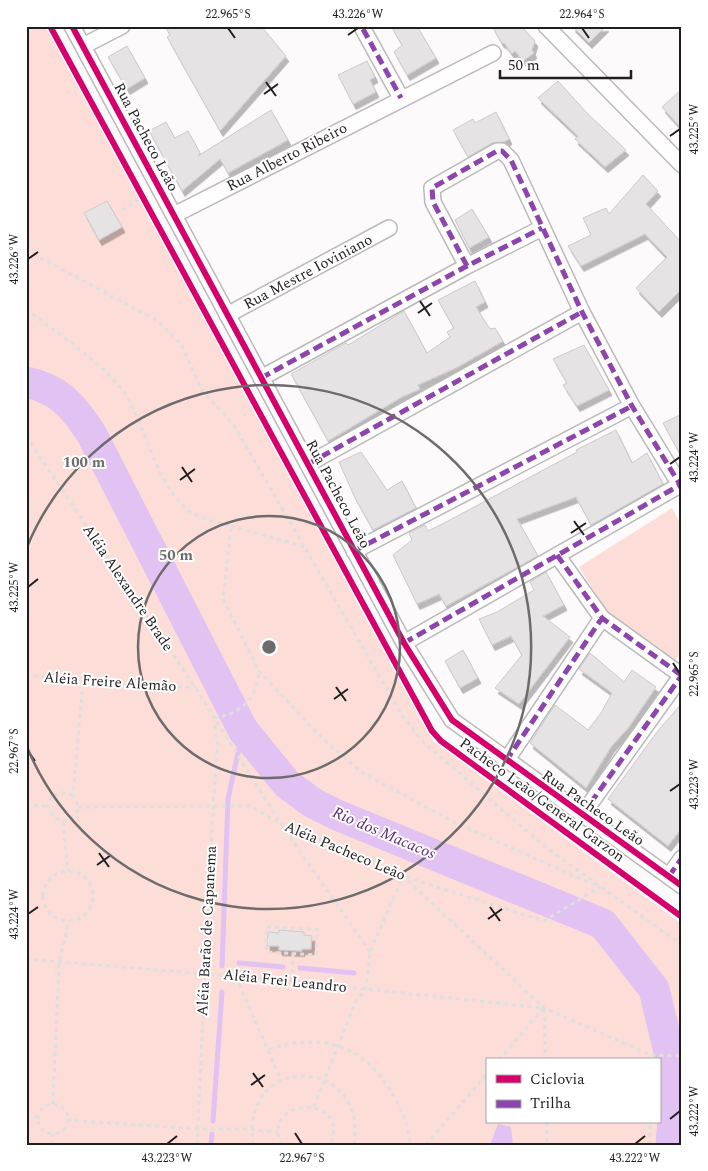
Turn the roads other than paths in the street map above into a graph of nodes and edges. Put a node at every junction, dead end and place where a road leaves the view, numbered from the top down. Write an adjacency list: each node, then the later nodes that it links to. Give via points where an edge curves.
1 (72, 26): 5 (street, Rua Pacheco Leão)
2 (122, 26): 5 (street)
3 (546, 26): 8 (street)
4 (363, 29): 7 (street)
5 (82, 46): 9 (street, Rua Pacheco Leão)
6 (493, 53): 7 (street, Rua Alberto Ribeiro)
7 (401, 98): 9 (street, Rua Alberto Ribeiro)
8 (682, 165)
9 (174, 215): 14 (street, Rua Pacheco Leão)
10 (389, 228): 14 (street, Rua Mestre Ioviniano)
11 (542, 228): 12 (street); 12 (street, via 511,160 498,151 432,188 434,202); 13 (street)
12 (468, 266): 15 (street)
13 (582, 312): 16 (street); 17 (street)
14 (227, 315): 15 (street, Rua Pacheco Leão)
15 (261, 378): 17 (street, Rua Pacheco Leão)
16 (632, 406): 18 (street); 19 (street)
17 (308, 464): 19 (street, Rua Pacheco Leão)
18 (681, 486): 20 (street)
19 (354, 551): 22 (street, Rua Pacheco Leão)
20 (557, 555): 21 (street); 22 (street)
21 (602, 618): 23 (street); 24 (street)
22 (404, 643): 24 (street, Rua Pacheco Leão, via 452,720)
23 (682, 675): 25 (street)
24 (506, 761): 25 (street, Rua Pacheco Leão)
25 (582, 815): 27 (street, Rua Pacheco Leão)
26 (682, 858): 27 (street)
27 (669, 876): 28 (street, Rua Pacheco Leão)
28 (682, 886)

